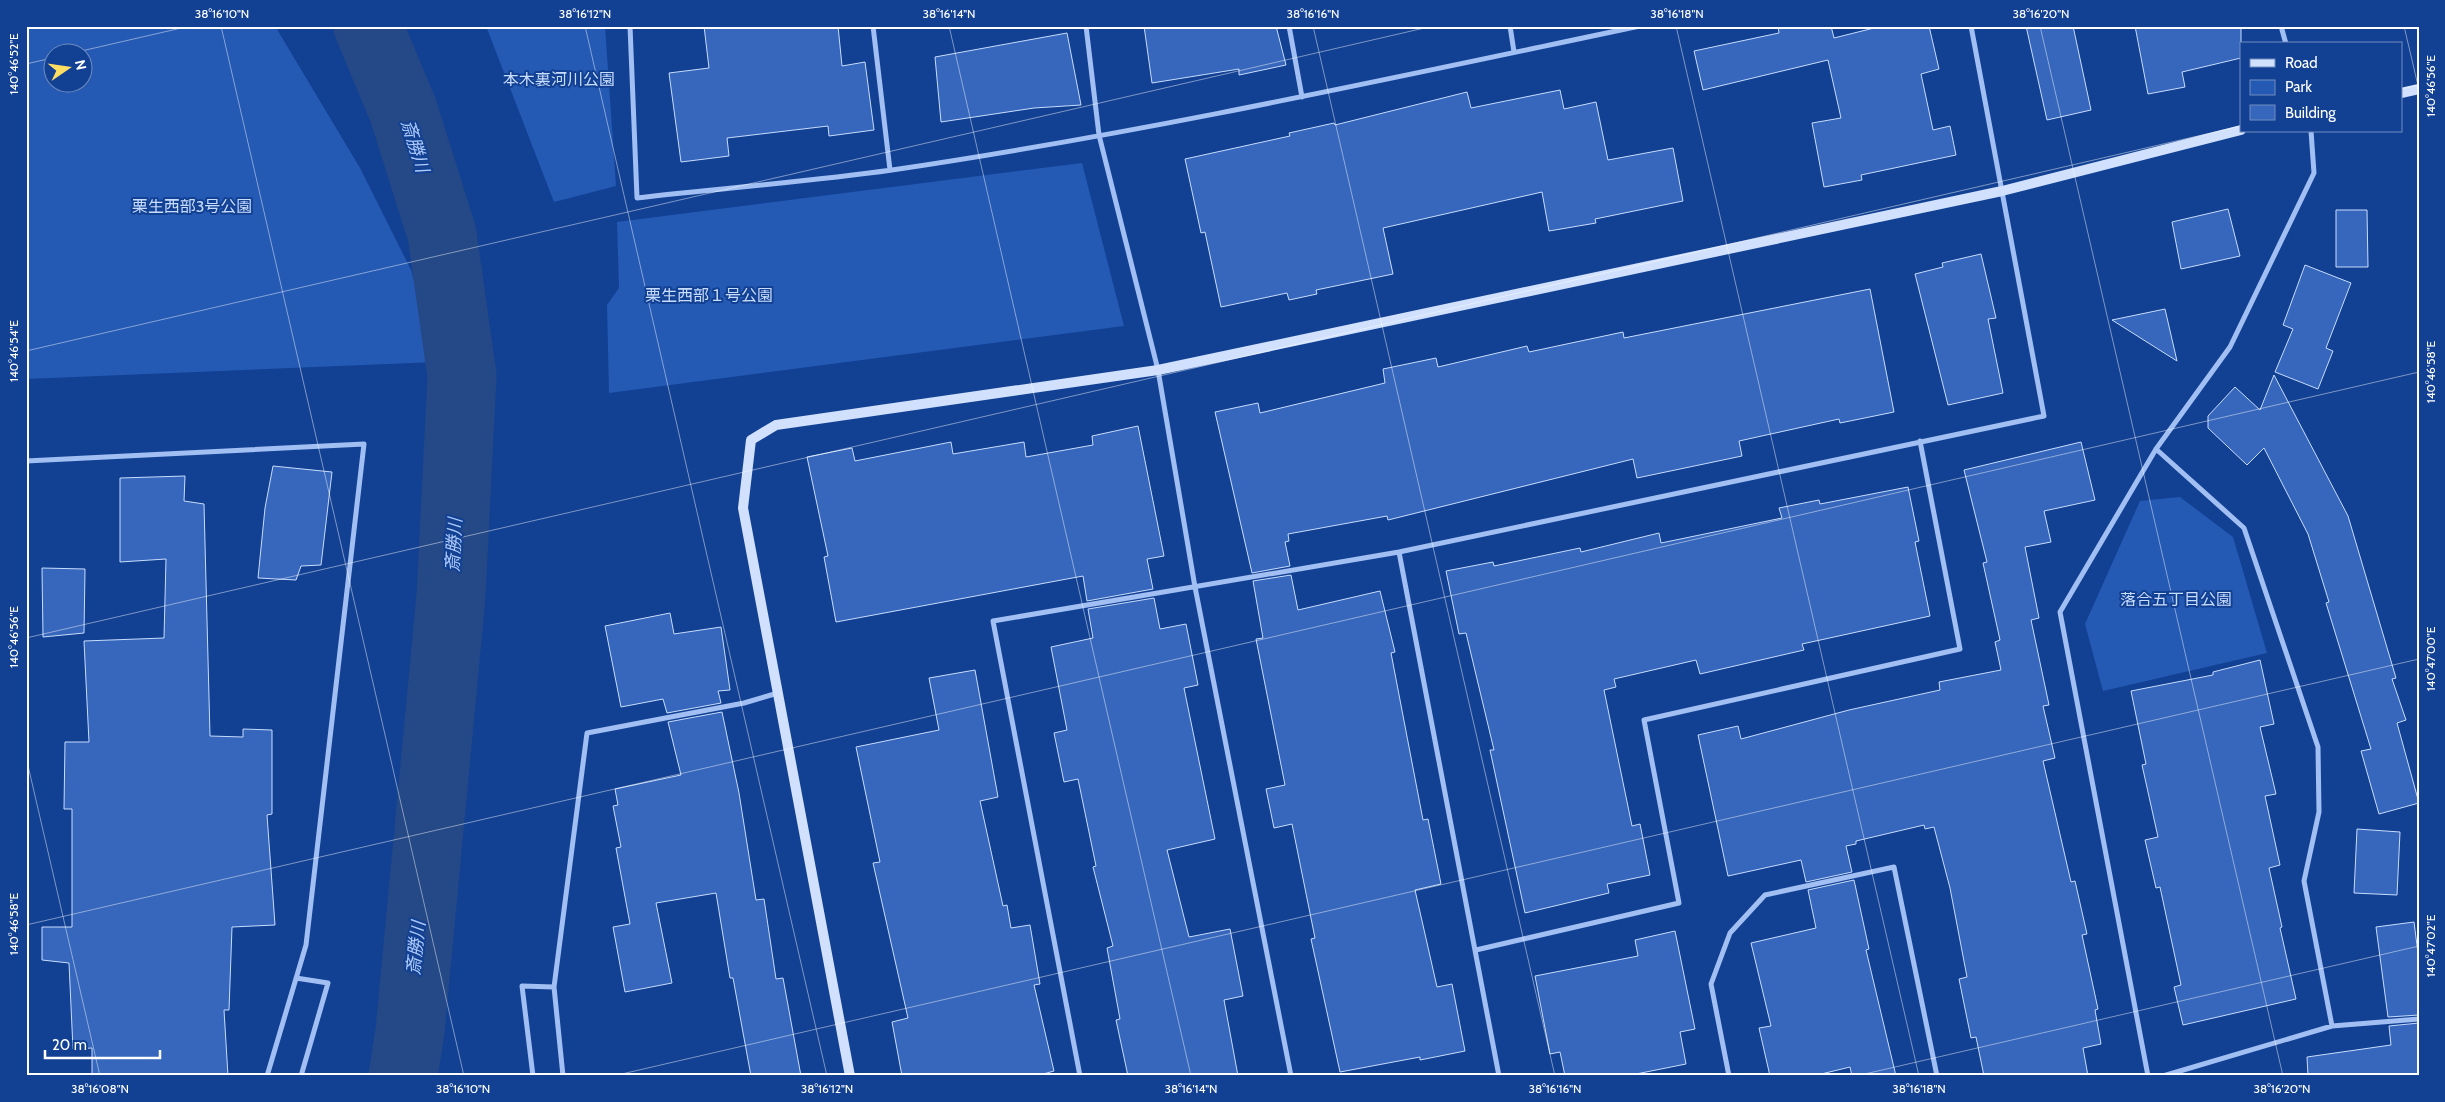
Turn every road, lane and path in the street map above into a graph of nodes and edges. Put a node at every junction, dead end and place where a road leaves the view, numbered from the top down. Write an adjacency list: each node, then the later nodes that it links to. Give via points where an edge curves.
1 (630, 26): 17 (street, via 637,198)
2 (873, 26): 17 (street)
3 (1086, 26): 16 (street)
4 (1289, 26): 13 (street)
5 (1510, 26): 10 (street)
6 (1640, 26): 10 (street)
7 (1971, 26): 18 (street)
8 (2280, 26): 9 (street)
9 (2285, 42)
10 (1514, 52): 13 (street)
11 (2419, 89): 12 (street)
12 (2402, 93)
13 (1302, 97): 16 (street)
14 (2240, 130): 18 (street)
15 (2311, 132): 21 (street, via 2314,173 2234,338)
16 (1099, 135): 17 (street); 19 (street)
17 (890, 170)
18 (2002, 191): 19 (street); 20 (street, via 2044,416)
19 (1158, 370): 24 (street); 25 (street, via 776,425 752,440 743,508)
20 (1920, 442): 23 (street); 26 (street, via 1960,649 1644,720 1680,903)
21 (2156, 449): 30 (street, via 2244,528 2318,747 2318,812 2304,882); 41 (street, via 2060,612)
22 (26, 461): 27 (street, via 364,444 306,945)
23 (1399, 552): 24 (street); 26 (street)
24 (1195, 587): 36 (street, via 993,621); 37 (street)
25 (778, 693): 28 (street, via 744,703 587,733); 35 (street)
26 (1476, 950): 38 (street)
27 (296, 978): 31 (street); 32 (street, via 328,983)
28 (554, 987): 33 (street, via 522,986); 34 (street)
29 (2419, 1019): 30 (street)
30 (2332, 1026): 42 (street)
31 (267, 1076)
32 (301, 1076)
33 (533, 1076)
34 (563, 1076)
35 (850, 1076)
36 (1080, 1076)
37 (1291, 1076)
38 (1498, 1076)
39 (1729, 1076): 40 (street, via 1711,984 1730,933 1765,895 1894,867)
40 (1937, 1076)
41 (2148, 1076)
42 (2163, 1076)

